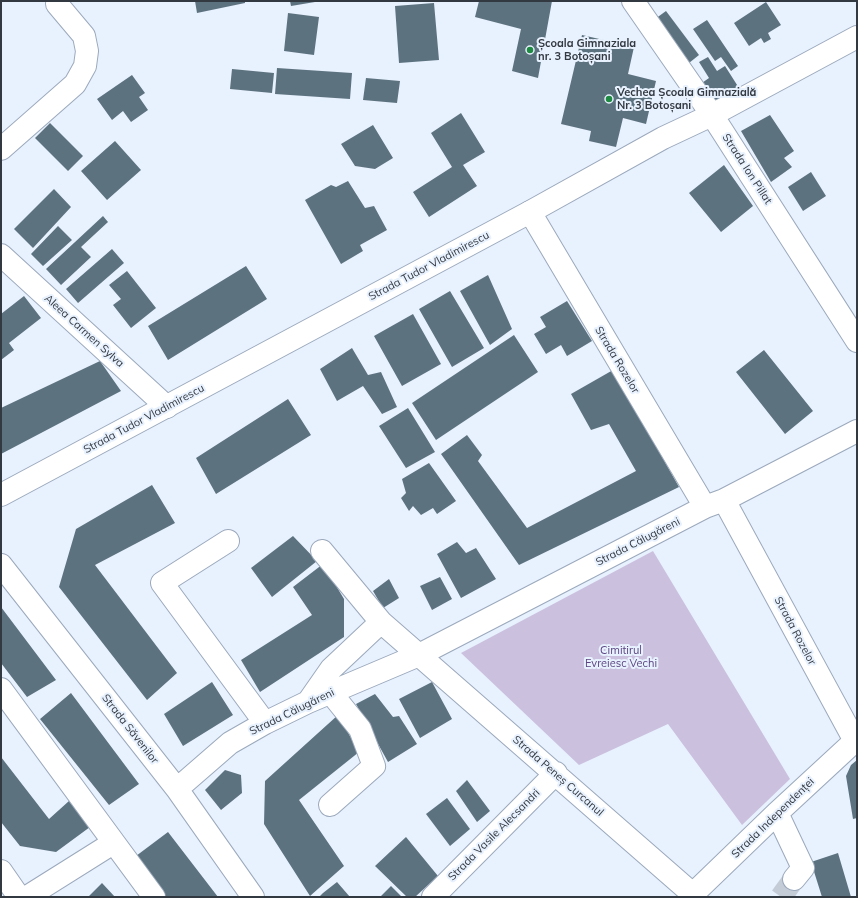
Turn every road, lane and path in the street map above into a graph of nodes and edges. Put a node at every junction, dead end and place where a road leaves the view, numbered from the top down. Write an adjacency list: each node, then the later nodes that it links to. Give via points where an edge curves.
1 (633, 1): 4 (street, Strada Ion Pillat)
2 (60, 2): 5 (street, via 84,36 87,51 85,66 75,84)
3 (857, 37): 4 (street, Strada Tudor Vladimirescu)
4 (712, 115): 6 (street, Strada Tudor Vladimirescu, via 663,138); 8 (street, Strada Ion Pillat)
5 (1, 149)
6 (530, 212): 9 (street, Strada Tudor Vladimirescu); 12 (street, Strada Rozelor)
7 (1, 255): 9 (street, Aleea Carmen Sylva)
8 (857, 341)
9 (167, 407): 11 (street, Strada Tudor Vladimirescu)
10 (857, 431): 12 (street, Strada Călugăreni)
11 (1, 495)
12 (715, 503): 17 (street, Strada Călugăreni); 22 (street, Strada Rozelor)
13 (228, 541): 21 (street, via 162,583)
14 (322, 551): 16 (street)
15 (1, 565): 24 (street, Strada Săvenilor)
16 (381, 622): 17 (street); 20 (street, via 331,669)
17 (419, 655): 19 (street, Strada Călugăreni); 23 (street, Strada Peneș Curcanul)
18 (1, 689): 27 (street)
19 (331, 693): 20 (street, Strada Călugăreni); 25 (street, via 360,729 374,766)
20 (308, 702): 21 (street, Strada Călugăreni)
21 (265, 723): 24 (street, Strada Călugăreni, via 230,743)
22 (856, 740): 26 (street, Strada Independenței)
23 (556, 773): 30 (street, Strada Peneș Curcanul); 35 (street, Strada Vasile Alecsandri)
24 (177, 789): 34 (street, Strada Săvenilor)
25 (330, 806)
26 (777, 813): 29 (street, via 803,868); 30 (street, Strada Independenței)
27 (113, 843): 32 (street); 33 (street)
28 (1, 871): 31 (street)
29 (794, 879)
30 (693, 896)
31 (19, 897)
32 (27, 897)
33 (154, 897)
34 (253, 897)
35 (433, 897)

